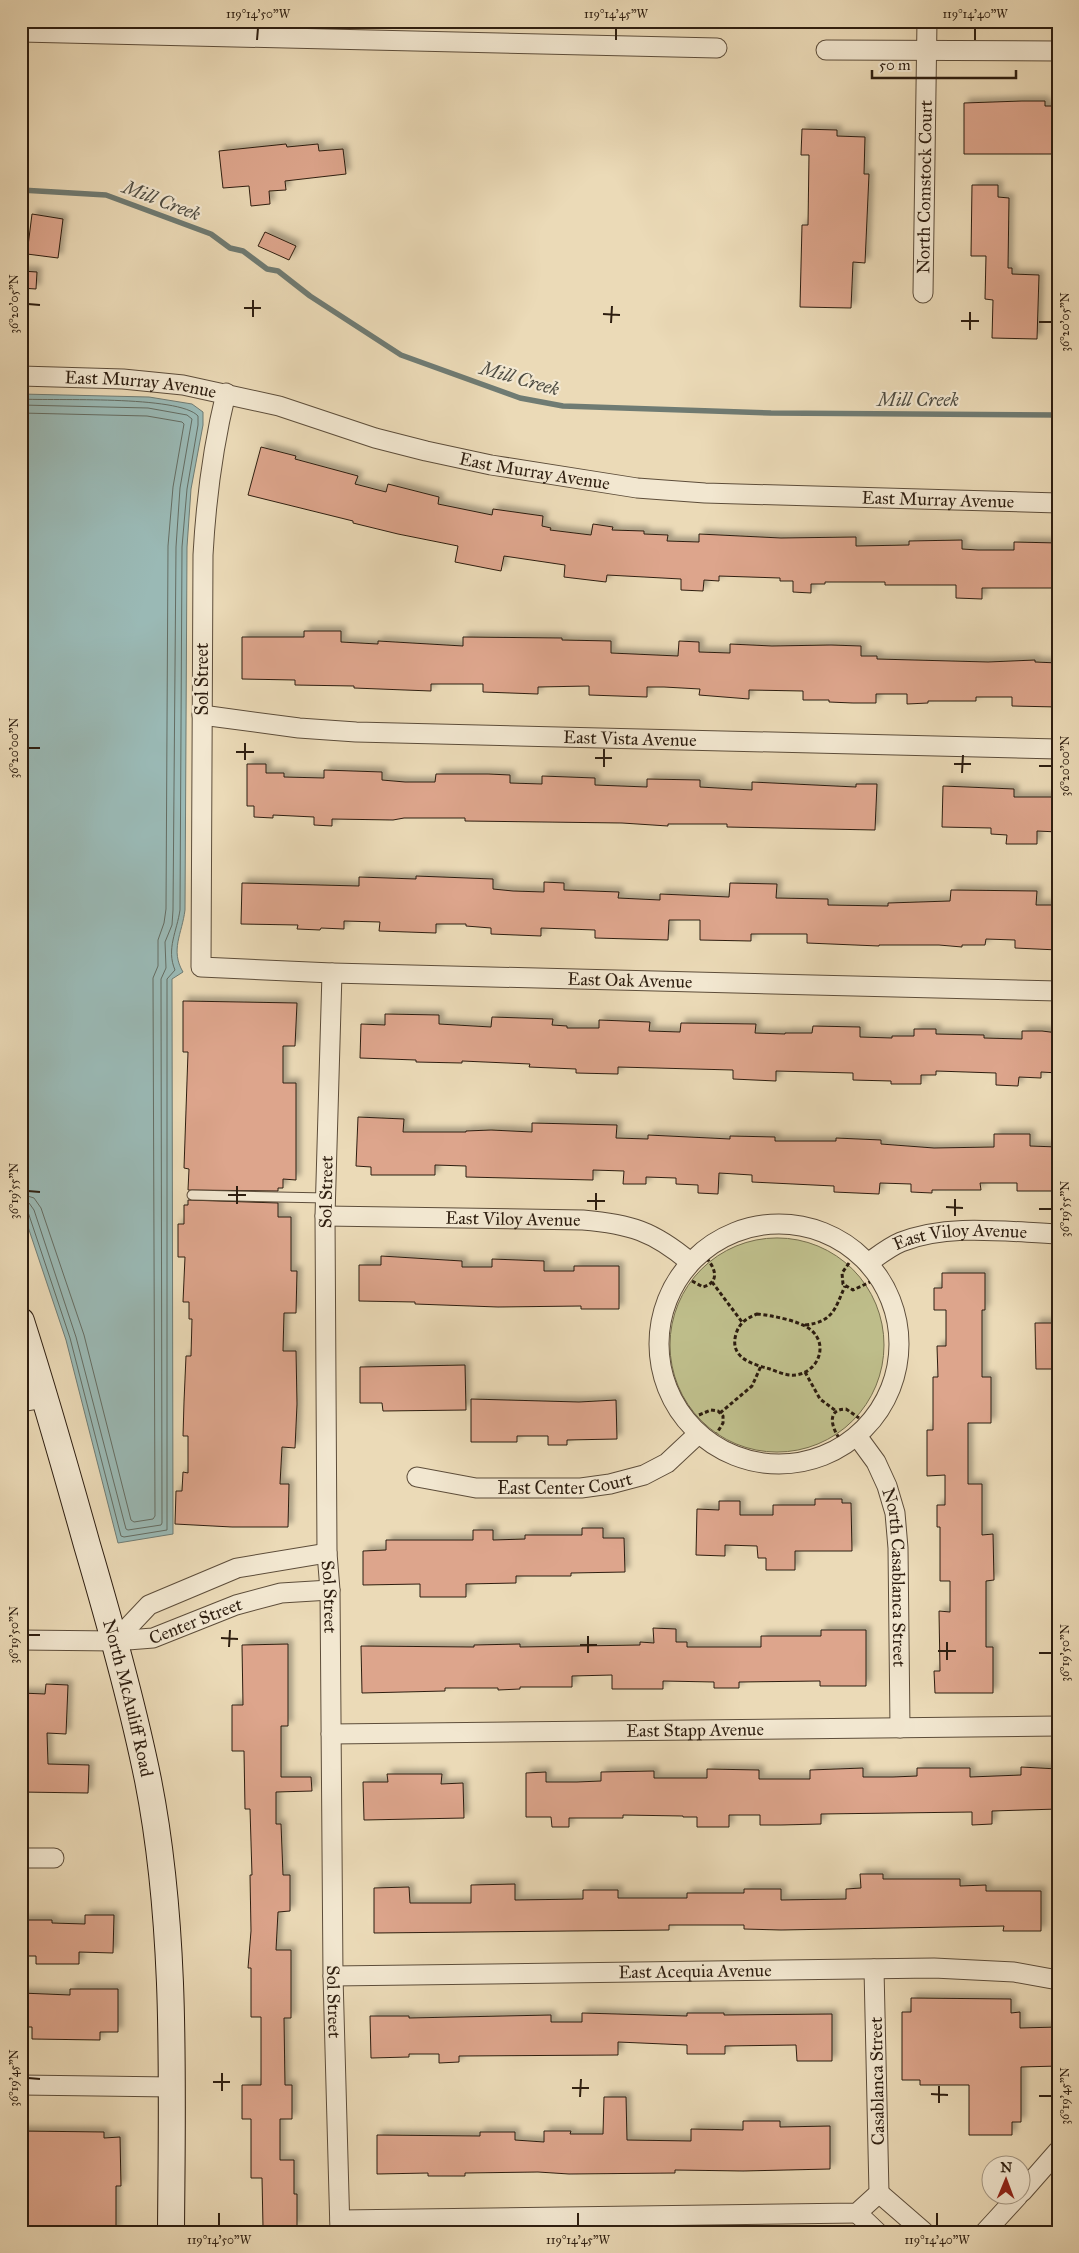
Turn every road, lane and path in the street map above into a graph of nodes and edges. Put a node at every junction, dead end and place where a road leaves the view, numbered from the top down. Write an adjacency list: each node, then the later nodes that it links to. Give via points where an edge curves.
1 (927, 21): 6 (street, North Comstock Court)
2 (176, 28): 3 (street); 4 (street)
3 (21, 32)
4 (717, 48)
5 (826, 50): 6 (street)
6 (927, 51): 7 (street); 8 (street, North Comstock Court)
7 (1058, 51)
8 (923, 293)
9 (21, 376): 10 (street, East Murray Avenue, via 123,379)
10 (226, 393): 11 (street, East Murray Avenue, via 280,406 375,438 426,451 491,466 608,484 714,494); 12 (street, Sol Street, via 206,502)
11 (1058, 503)
12 (202, 715): 13 (street, East Vista Avenue, via 356,732); 14 (street, Sol Street)
13 (1058, 749)
14 (201, 967): 15 (street, East Oak Avenue)
15 (332, 973): 16 (street, East Oak Avenue); 18 (street, Sol Street)
16 (1058, 991)
17 (192, 1195): 18 (lane)
18 (325, 1207): 20 (street, East Viloy Avenue, via 613,1222 661,1239); 35 (street, Sol Street)
19 (1058, 1234): 21 (street, East Viloy Avenue, via 946,1232 900,1242)
20 (690, 1262): 21 (street, via 724,1236 760,1224 799,1224 836,1237); 32 (street, via 670,1290 658,1328 659,1367 673,1404)
21 (868, 1263): 33 (street, via 889,1292 900,1330 898,1369 884,1406)
22 (712, 1282): 25 (path)
23 (845, 1286): 26 (path, via 838,1306 830,1316)
24 (21, 1322): 29 (street, North McAuliff Road)
25 (742, 1322): 26 (path, via 757,1314); 27 (path, via 737,1330 735,1348 748,1362)
26 (802, 1325): 28 (path, via 813,1331 820,1346 816,1364)
27 (761, 1366): 28 (path, via 791,1375); 31 (path, via 752,1386)
28 (805, 1372): 30 (path, via 820,1399)
29 (33, 1400): 38 (street, North McAuliff Road)
30 (836, 1411)
31 (720, 1414)
32 (698, 1434): 33 (street, via 727,1454 761,1464 795,1464 829,1454); 34 (street, East Center Court, via 668,1463 644,1475 610,1484 581,1488 476,1488)
33 (857, 1436): 40 (street, North Casablanca Street, via 876,1462 894,1513 898,1548)
34 (417, 1477)
35 (327, 1554): 36 (street, Sol Street); 38 (street, Center Street, via 237,1568 149,1605)
36 (330, 1590): 38 (street, Center Street, via 281,1593 236,1605 153,1638); 41 (street, Sol Street)
37 (21, 1640): 38 (street)
38 (115, 1641): 48 (street, North McAuliff Road, via 148,1781 163,1889)
39 (1058, 1726): 40 (street, East Stapp Avenue)
40 (900, 1728): 41 (street, East Stapp Avenue)
41 (331, 1734): 45 (street, Sol Street)
42 (21, 1858): 43 (street)
43 (54, 1858)
44 (874, 1969): 45 (street, East Acequia Avenue); 46 (street, East Acequia Avenue, via 985,1970); 51 (street, Casablanca Street)
45 (333, 1976): 55 (street, Sol Street)
46 (1058, 1980)
47 (21, 2085): 48 (street)
48 (172, 2087): 56 (street, North McAuliff Road)
49 (1058, 2151): 50 (street)
50 (1032, 2181)
51 (869, 2203): 53 (street); 57 (street); 58 (street)
52 (1009, 2206): 59 (street)
53 (750, 2223): 54 (street)
54 (573, 2224): 55 (street)
55 (340, 2226)
56 (171, 2232)
57 (877, 2232)
58 (924, 2232)
59 (985, 2232)

